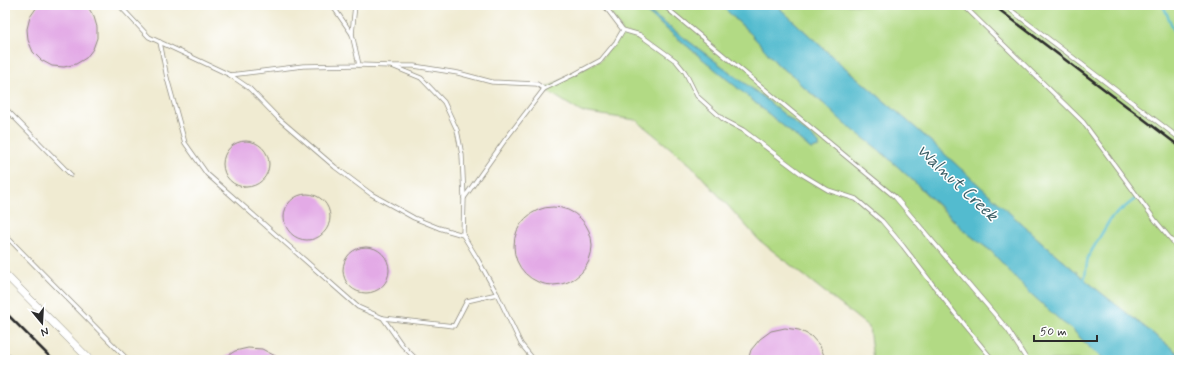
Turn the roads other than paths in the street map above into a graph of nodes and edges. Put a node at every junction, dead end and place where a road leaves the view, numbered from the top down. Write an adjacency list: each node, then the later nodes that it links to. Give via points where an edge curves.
1 (119, 5): 10 (lane, via 149,37)
2 (332, 5): 9 (lane)
3 (355, 5): 9 (lane)
4 (604, 5): 8 (lane)
5 (663, 5): 32 (lane, via 895,197 1008,330)
6 (963, 5): 21 (lane, via 1083,122)
7 (1004, 5): 16 (lane)
8 (622, 30): 14 (lane, via 601,60); 31 (lane, via 640,35 676,61 685,72 697,96 724,120 743,130 828,190 856,199 882,221)
9 (352, 34): 11 (lane)
10 (160, 42): 13 (lane); 24 (lane, via 184,143 207,174 358,307)
11 (359, 66): 12 (lane); 13 (lane, via 303,66)
12 (392, 66): 14 (lane, via 414,66 492,82 537,84); 18 (lane, via 421,78 444,102 458,130)
13 (230, 75): 20 (lane, via 249,88 278,118 370,194 414,218)
14 (544, 88): 18 (lane)
15 (5, 108): 17 (lane)
16 (1179, 138)
17 (70, 175)
18 (464, 198): 20 (lane)
19 (5, 235): 28 (lane)
20 (463, 235): 23 (lane)
21 (1179, 249)
22 (5, 274): 27 (street)
23 (497, 294): 24 (lane, via 467,301 454,326); 30 (lane, via 521,344)
24 (383, 318): 29 (lane, via 402,345)
25 (5, 353): 26 (lane)
26 (12, 360)
27 (90, 360)
28 (128, 360)
29 (417, 360)
30 (534, 360)
31 (993, 360)
32 (1027, 360)

